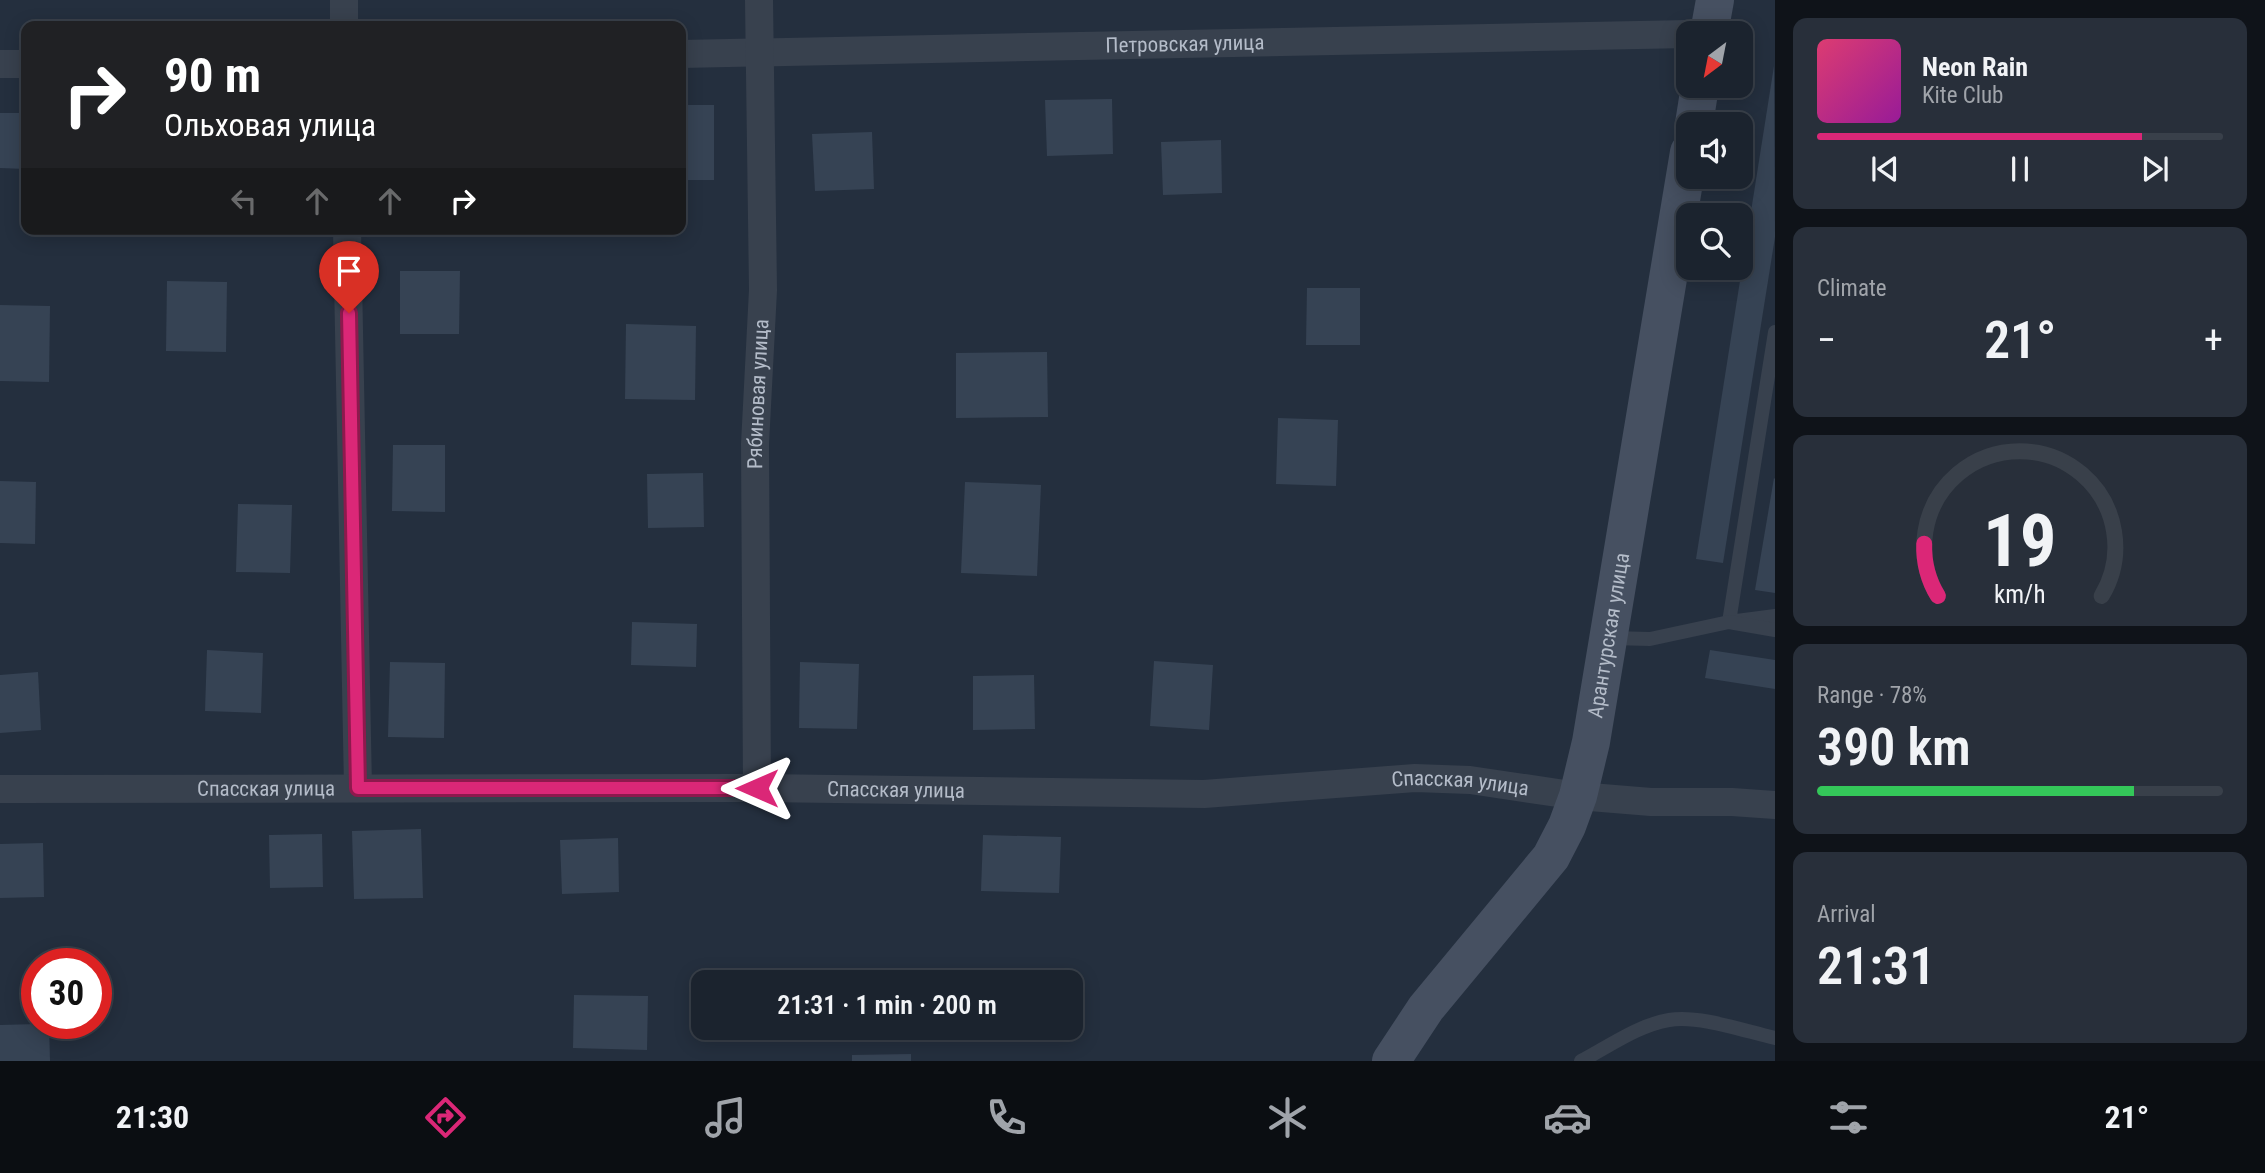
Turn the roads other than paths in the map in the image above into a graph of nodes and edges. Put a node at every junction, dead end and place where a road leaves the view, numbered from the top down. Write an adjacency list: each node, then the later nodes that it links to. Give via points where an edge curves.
1 (344, 0): 4 (street)
2 (759, 0): 7 (street, Рябиновая улица)
3 (1715, 0): 5 (street)
4 (344, 21)
5 (1711, 21)
6 (1676, 34): 7 (street, Петровская улица)
7 (760, 53): 8 (street, Петровская улица); 19 (street, Рябиновая улица, via 763,290 755,444)
8 (686, 54)
9 (0, 64): 10 (street)
10 (21, 64)
11 (1683, 189): 17 (street, Арантурская улица)
12 (347, 235): 18 (street)
13 (1775, 332): 15 (lane)
14 (1775, 616): 15 (lane)
15 (1729, 622): 16 (lane); 17 (lane, via 1650,639)
16 (1775, 630)
17 (1608, 638): 21 (street, Арантурская улица)
18 (358, 788): 19 (street, Спасская улица); 20 (street, Спасская улица)
19 (757, 788): 21 (street, Спасская улица, via 1204,794 1415,778 1470,780)
20 (0, 789)
21 (1578, 796): 22 (street, Спасская улица); 24 (street, Арантурская улица, via 1551,857 1426,1008)
22 (1775, 805)
23 (1775, 1038): 25 (lane, via 1692,1019 1670,1020 1652,1024)
24 (1391, 1061)
25 (1581, 1061)

